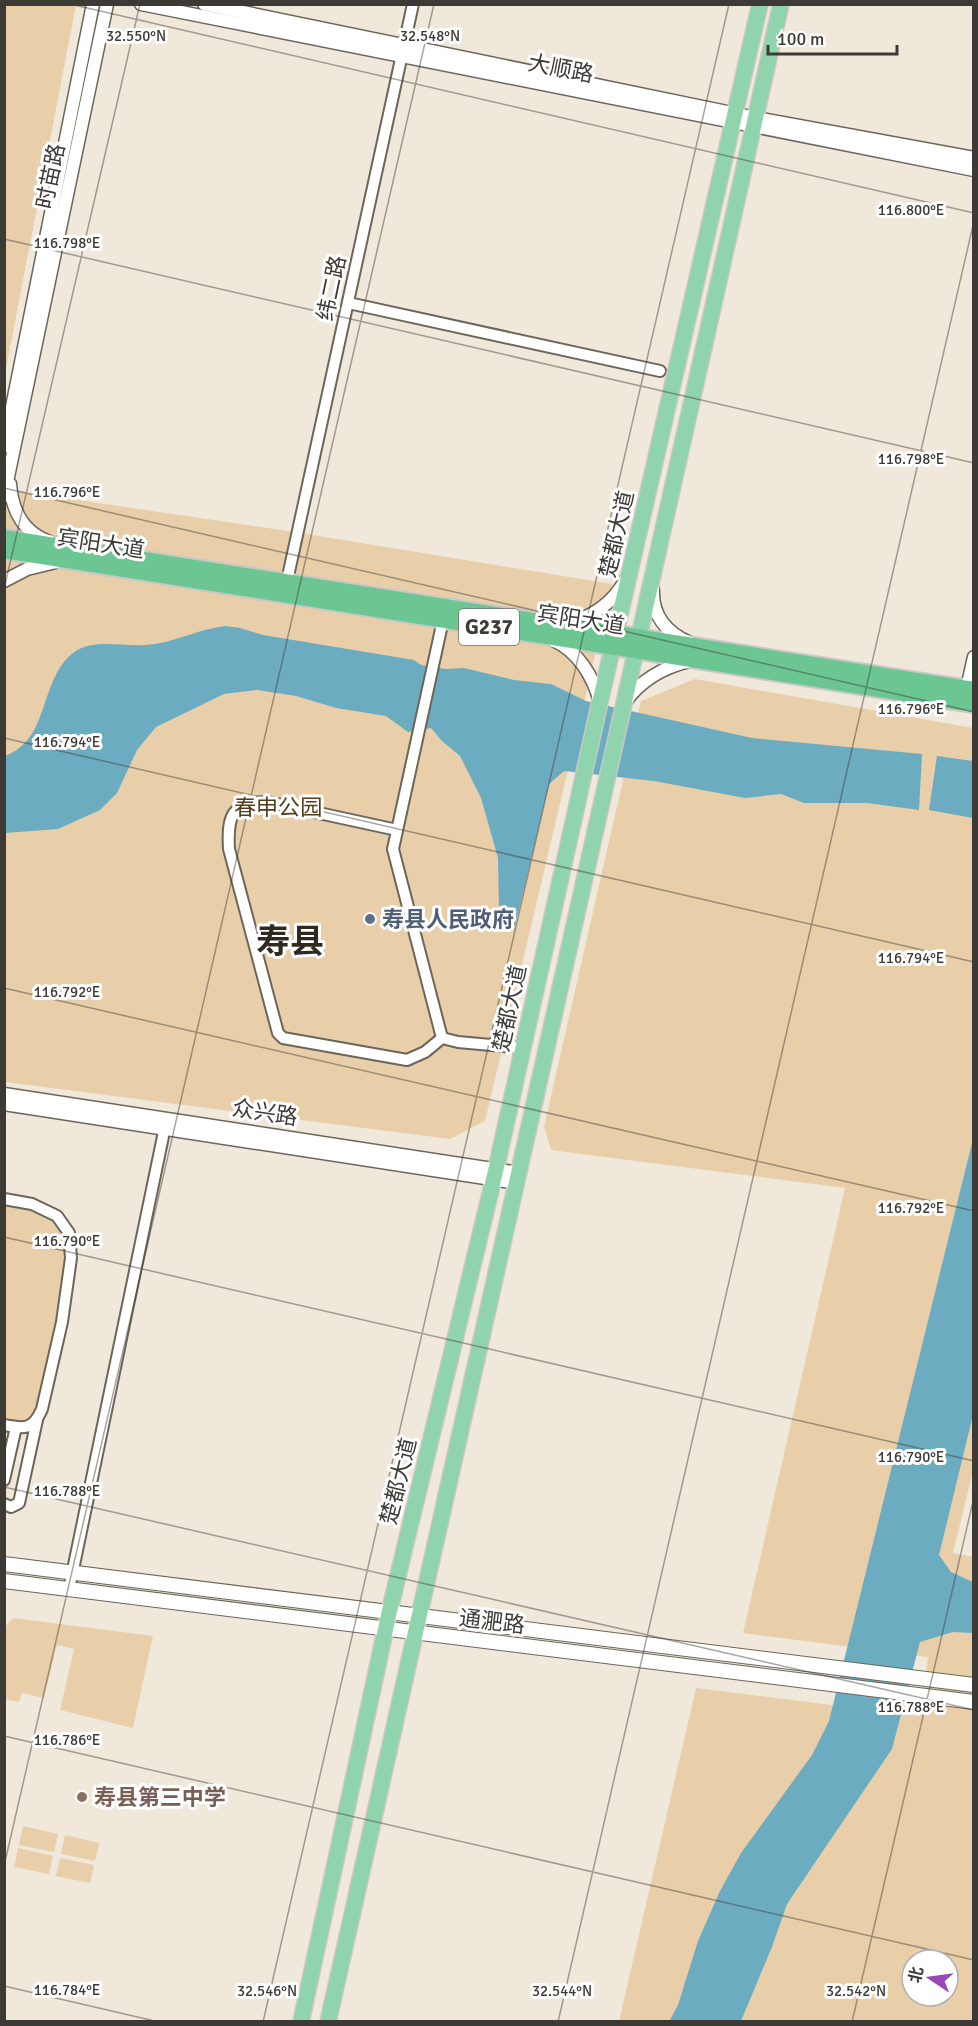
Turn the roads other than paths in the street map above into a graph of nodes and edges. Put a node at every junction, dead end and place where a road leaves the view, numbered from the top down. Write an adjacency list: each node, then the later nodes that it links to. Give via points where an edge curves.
1 (93, 4): 19 (street, 时苗路)
2 (107, 4): 20 (street, 时苗路)
3 (141, 4): 8 (street, 大顺路)
4 (204, 4): 8 (street, 大顺路)
5 (413, 4): 8 (street, 纬二路)
6 (760, 4): 9 (main road, 楚都大道)
7 (781, 4): 10 (main road, 楚都大道)
8 (403, 51): 9 (street, 大顺路); 12 (street, 大顺路); 28 (street, 纬二路)
9 (735, 114): 10 (street, 大顺路); 15 (main road, 楚都大道)
10 (756, 118): 11 (street, 大顺路); 16 (main road, 楚都大道)
11 (974, 158)
12 (974, 170)
13 (353, 304): 14 (street)
14 (660, 371)
15 (674, 381): 16 (main road, via 677,387 687,390); 17 (main road, 楚都大道)
16 (696, 386): 18 (main road, 楚都大道)
17 (660, 440): 18 (main road, via 676,439); 25 (main road, 楚都大道)
18 (682, 445): 26 (main road, 楚都大道)
19 (4, 447)
20 (10, 470): 21 (street, 时苗路); 24 (street, via 16,515 30,531)
21 (4, 496)
22 (4, 538): 24 (highway, 宾阳大道 / G237)
23 (4, 550): 24 (highway, 宾阳大道 / G237)
24 (71, 554): 27 (street); 28 (highway, 宾阳大道 / G237); 29 (highway, 宾阳大道 / G237)
25 (630, 573): 30 (street, via 620,590 594,613); 31 (main road, 楚都大道)
26 (653, 576): 32 (main road, 楚都大道); 33 (street, via 652,595 658,619)
27 (4, 581)
28 (287, 581): 30 (highway, 宾阳大道 / G237)
29 (443, 620): 30 (highway, 宾阳大道 / G237); 38 (street)
30 (546, 630): 31 (highway, 宾阳大道 / G237); 36 (street, via 573,652 588,673)
31 (614, 641): 32 (highway, 宾阳大道 / G237); 36 (main road, 楚都大道)
32 (638, 644): 33 (highway, 宾阳大道 / G237); 37 (main road, 楚都大道)
33 (702, 654): 35 (highway, 宾阳大道 / G237); 37 (street, via 655,674 635,688)
34 (974, 657): 35 (street)
35 (969, 697)
36 (599, 704): 40 (main road, 楚都大道)
37 (624, 705): 45 (main road, 楚都大道)
38 (397, 830): 39 (street, via 393,849); 39 (street, via 254,802 234,811 229,822 229,849 278,1033 283,1038 407,1060)
39 (442, 1038): 40 (street)
40 (523, 1048): 44 (main road, 楚都大道)
41 (4, 1094): 43 (street, 众兴路)
42 (4, 1104): 43 (street, 众兴路)
43 (166, 1124): 44 (street, 众兴路); 45 (street, 众兴路); 52 (street)
44 (496, 1169): 45 (street, 众兴路); 55 (main road, 楚都大道)
45 (518, 1178): 56 (main road, 楚都大道)
46 (4, 1199): 47 (street, via 32,1204 57,1216 69,1233 71,1258 62,1322)
47 (37, 1420): 48 (street, via 29,1427); 50 (street, via 19,1503 11,1507)
48 (10, 1426): 49 (street)
49 (4, 1480)
50 (4, 1504)
51 (4, 1564): 52 (main road, 通淝路)
52 (72, 1573): 54 (street); 55 (main road, 通淝路)
53 (4, 1581): 54 (main road, 通淝路)
54 (69, 1589): 57 (main road, 通淝路)
55 (389, 1613): 56 (main road, 通淝路); 57 (main road, 楚都大道)
56 (419, 1616): 58 (main road, 楚都大道); 59 (main road, 通淝路)
57 (386, 1629): 58 (main road, 通淝路); 61 (main road, 楚都大道)
58 (416, 1633): 60 (main road, 通淝路); 62 (main road, 楚都大道)
59 (974, 1685)
60 (974, 1702)
61 (301, 2022)
62 (328, 2022)

